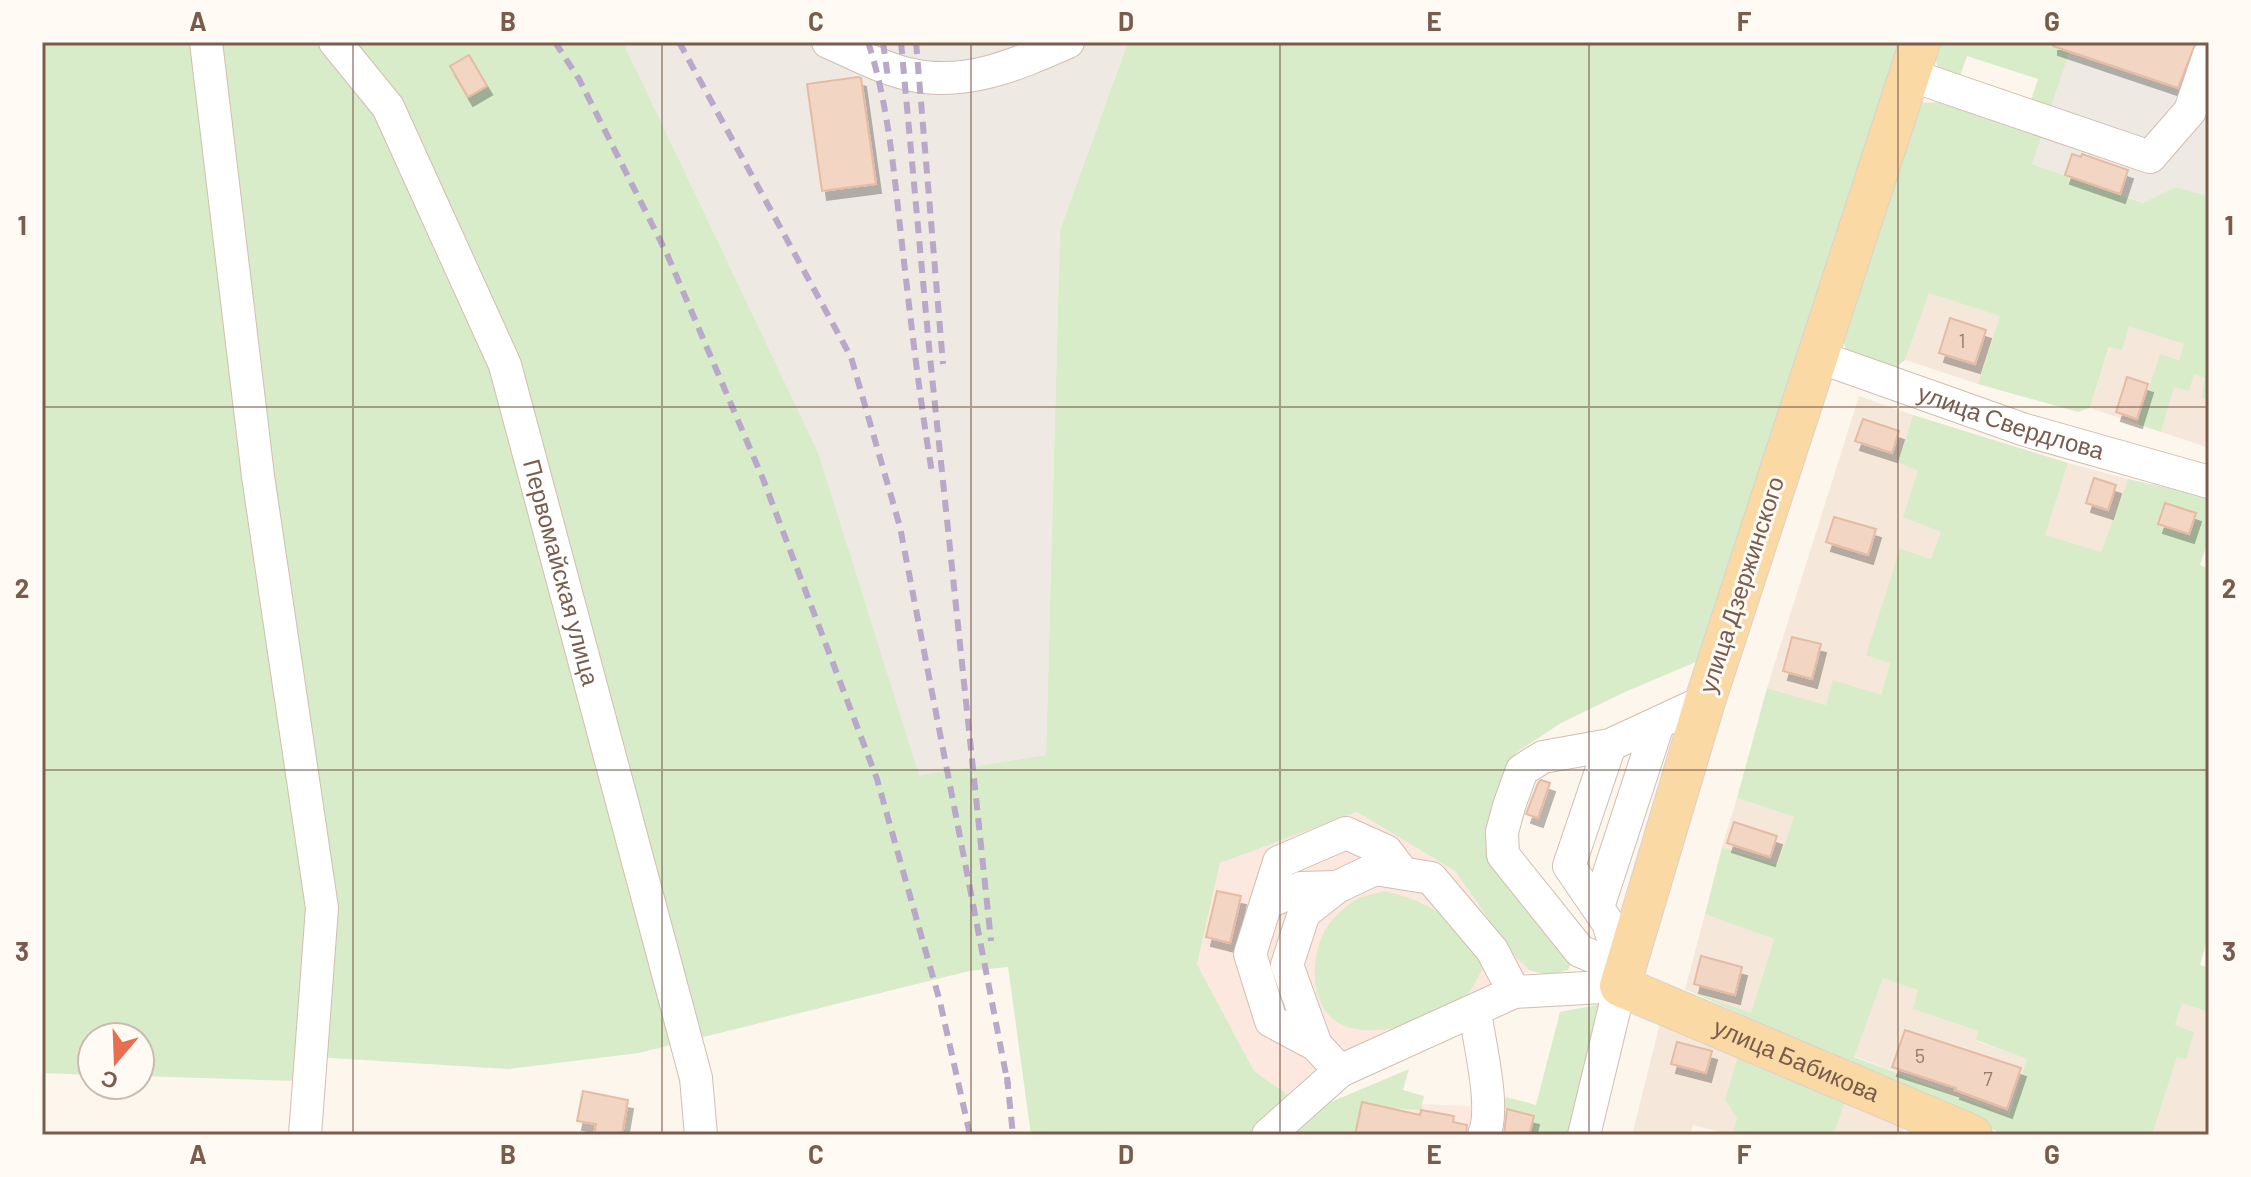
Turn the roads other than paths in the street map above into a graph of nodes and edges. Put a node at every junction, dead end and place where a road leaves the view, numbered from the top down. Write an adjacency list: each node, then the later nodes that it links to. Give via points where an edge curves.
1 (206, 42): 20 (street, via 258,476 322,908)
2 (335, 42): 21 (street, Первомайская улица, via 388,107 505,365 696,1078)
3 (828, 42): 4 (street, via 905,74 969,78)
4 (1068, 42)
5 (2209, 55): 6 (street, via 2190,111 2150,157)
6 (1915, 59): 7 (main road, улица Дзержинского)
7 (1816, 356): 8 (street, улица Свердлова, via 2025,430); 9 (main road, улица Дзержинского)
8 (2209, 482)
9 (1705, 701): 10 (street); 15 (main road, улица Дзержинского)
10 (1635, 735): 13 (street); 13 (street, via 1569,866); 15 (street, via 1543,757 1522,770 1502,844 1503,855 1580,951)
11 (1403, 873): 12 (street, via 1375,869); 14 (street, via 1386,851 1346,833 1279,862); 16 (street, via 1431,878 1492,950)
12 (1337, 887): 14 (street, via 1301,888); 18 (street, via 1304,913 1287,965)
13 (1591, 897): 15 (street, via 1608,923)
14 (1266, 903): 18 (street, via 1250,954 1271,1021)
15 (1621, 978): 16 (street); 24 (street, улица Дзержинского); 25 (main road, улица Бабикова)
16 (1514, 992): 17 (street)
17 (1475, 1011): 19 (street); 23 (street, via 1489,1107)
18 (1316, 1045): 19 (street)
19 (1340, 1071): 22 (street)
20 (305, 1135)
21 (701, 1135)
22 (1268, 1135)
23 (1484, 1135)
24 (1584, 1135)
25 (1972, 1135)

